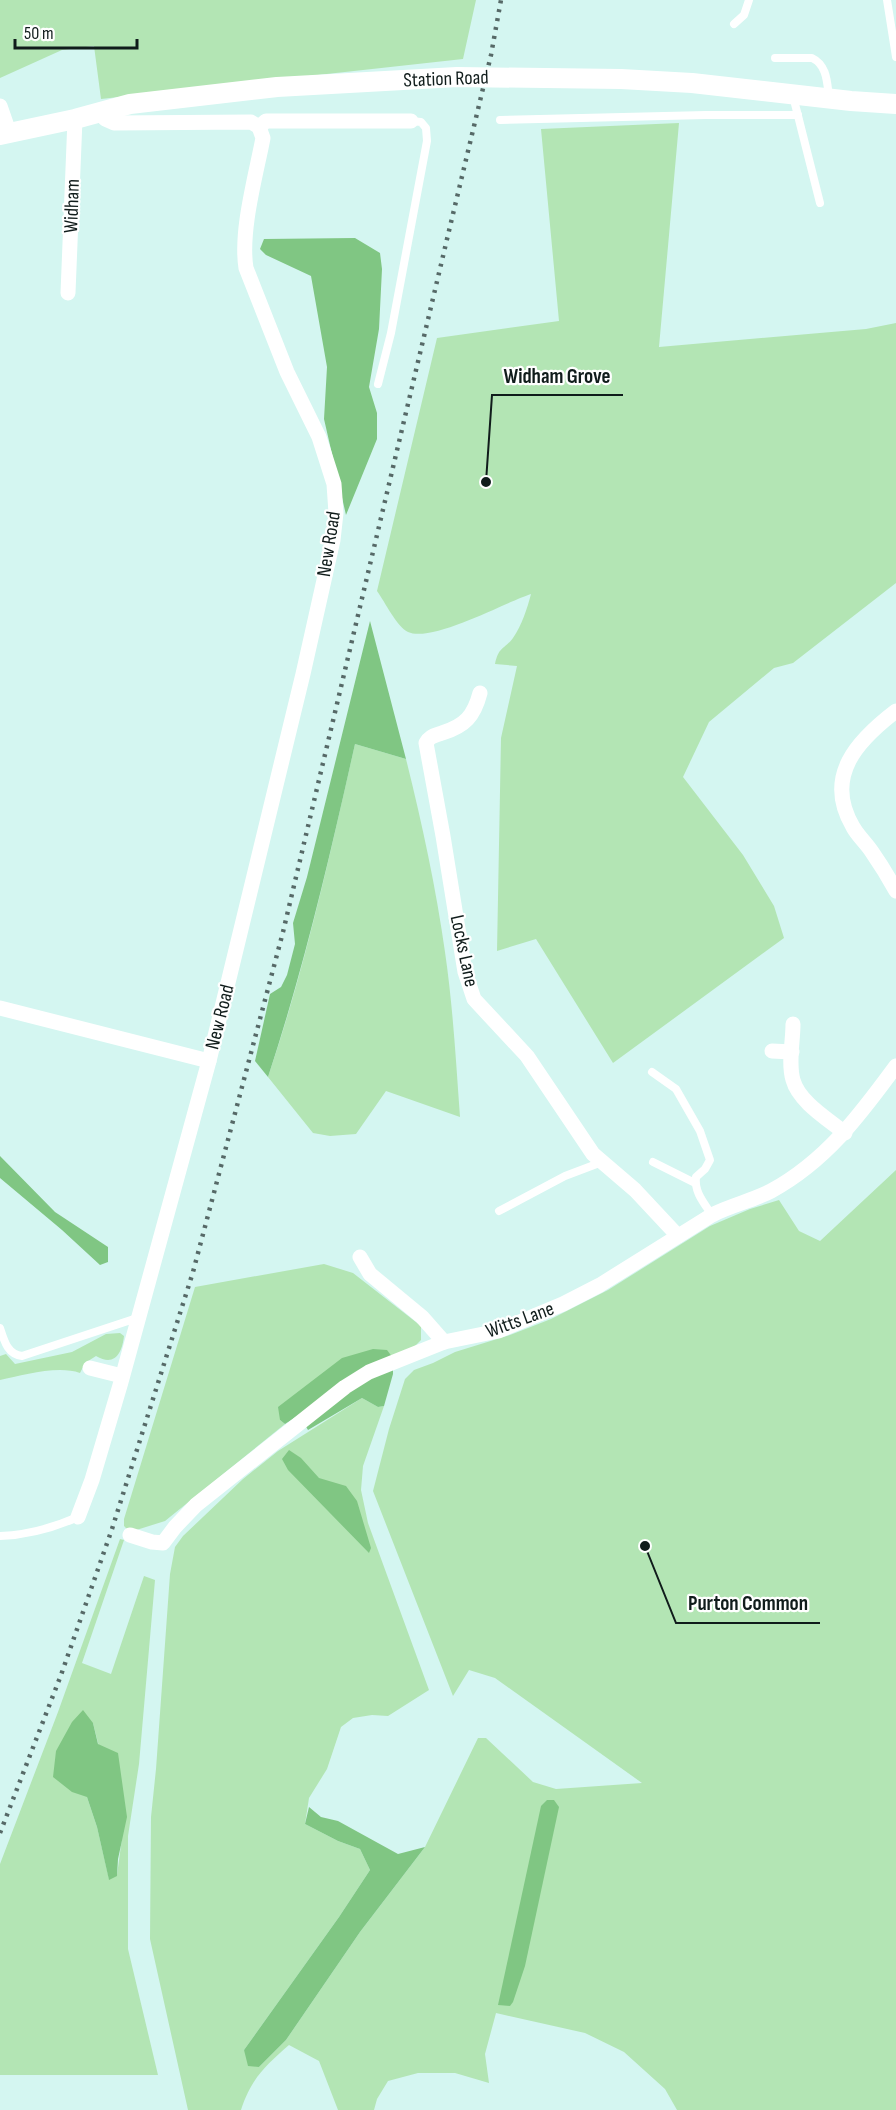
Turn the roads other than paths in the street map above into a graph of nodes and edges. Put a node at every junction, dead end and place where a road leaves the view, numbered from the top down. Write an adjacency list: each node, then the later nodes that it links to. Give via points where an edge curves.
1 (749, 0): 3 (lane, via 744,15)
2 (887, 0): 4 (lane)
3 (734, 24)
4 (896, 57)
5 (775, 58): 7 (lane, via 817,60 825,73)
6 (793, 94): 7 (street, Station Road); 10 (street, Station Road, via 632,79 437,78 248,90); 11 (lane)
7 (830, 98): 8 (street, Station Road)
8 (896, 104)
9 (0, 106): 16 (street)
10 (101, 111): 12 (street, Station Road); 15 (street, via 105,119 114,123 251,122)
11 (798, 116): 14 (lane); 17 (lane)
12 (75, 119): 16 (street, Station Road); 18 (street, Widham)
13 (411, 120): 15 (street, via 266,121); 19 (lane, via 426,128 427,141)
14 (500, 120)
15 (259, 127): 27 (street, New Road, via 263,138 246,235 246,268 287,372 319,437 334,484 336,513 303,674)
16 (4, 134)
17 (820, 202)
18 (68, 293)
19 (378, 384)
20 (480, 693): 31 (street, Locks Lane, via 468,719 426,743 465,972 480,1008 527,1056)
21 (896, 711): 22 (street, via 852,753 843,794 852,825)
22 (896, 891)
23 (0, 1008): 27 (street, New Road)
24 (793, 1024): 26 (street)
25 (772, 1051): 26 (street)
26 (792, 1052): 30 (street, via 796,1089)
27 (209, 1061): 38 (street, New Road)
28 (896, 1066): 30 (street, Witts Lane)
29 (652, 1072): 33 (lane, via 676,1089 710,1156)
30 (845, 1132): 35 (street, Witts Lane, via 794,1178)
31 (602, 1162): 34 (lane, via 565,1176); 36 (street, Locks Lane)
32 (653, 1162): 33 (lane)
33 (695, 1182): 35 (lane)
34 (499, 1211)
35 (712, 1215): 36 (street, Witts Lane)
36 (678, 1236): 40 (street, Witts Lane, via 555,1308 498,1330)
37 (360, 1257): 40 (street, via 370,1274 422,1317)
38 (137, 1318): 39 (lane, via 22,1356 7,1347); 42 (street, New Road)
39 (0, 1328)
40 (444, 1342): 44 (street, Witts Lane, via 369,1372 345,1387 196,1505 163,1543)
41 (90, 1368): 42 (street)
42 (122, 1376): 43 (street, New Road)
43 (78, 1517): 45 (lane, via 51,1528)
44 (129, 1535)
45 (0, 1536)

